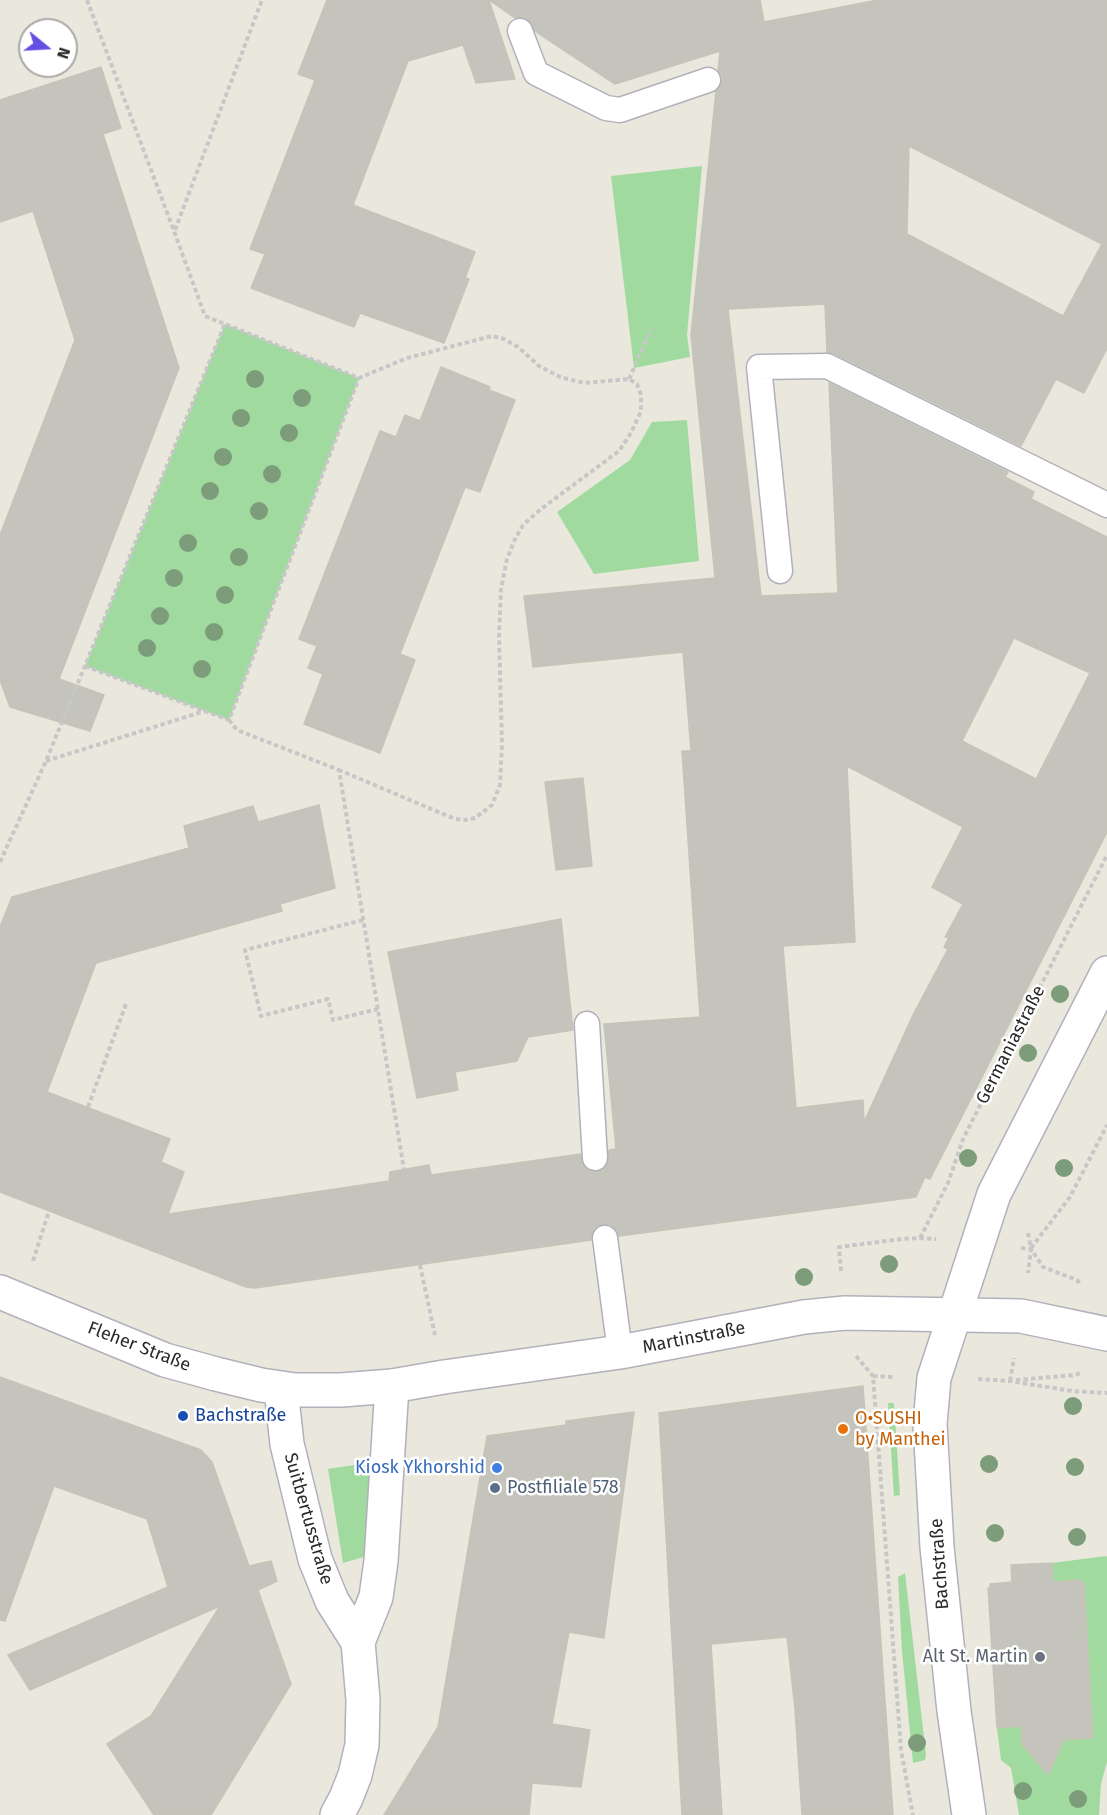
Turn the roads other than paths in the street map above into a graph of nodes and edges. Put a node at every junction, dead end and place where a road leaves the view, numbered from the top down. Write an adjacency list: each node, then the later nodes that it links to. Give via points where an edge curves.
1 (520, 31): 2 (lane, via 536,73 606,108 620,110)
2 (708, 80)
3 (1107, 505): 4 (lane, via 827,366 759,367)
4 (780, 572)
5 (1107, 973): 10 (street, via 994,1194)
6 (587, 1024): 7 (lane)
7 (595, 1158)
8 (605, 1238): 12 (lane)
9 (10, 1296): 14 (street, Fleher Straße, via 165,1360)
10 (955, 1315): 11 (street, Martinstraße, via 1021,1316); 12 (street, Martinstraße, via 845,1313 804,1317); 17 (street, Bachstraße, via 934,1378 930,1424 938,1558)
11 (1107, 1334)
12 (620, 1352): 13 (street, Martinstraße)
13 (392, 1386): 14 (street, Martinstraße); 15 (street, Suitbertusstraße, via 381,1561 376,1597)
14 (281, 1389): 15 (street, Suitbertusstraße, via 287,1444 315,1559 332,1601)
15 (358, 1642): 16 (street, Suitbertusstraße, via 362,1745 352,1782)
16 (337, 1815)
17 (969, 1815)

